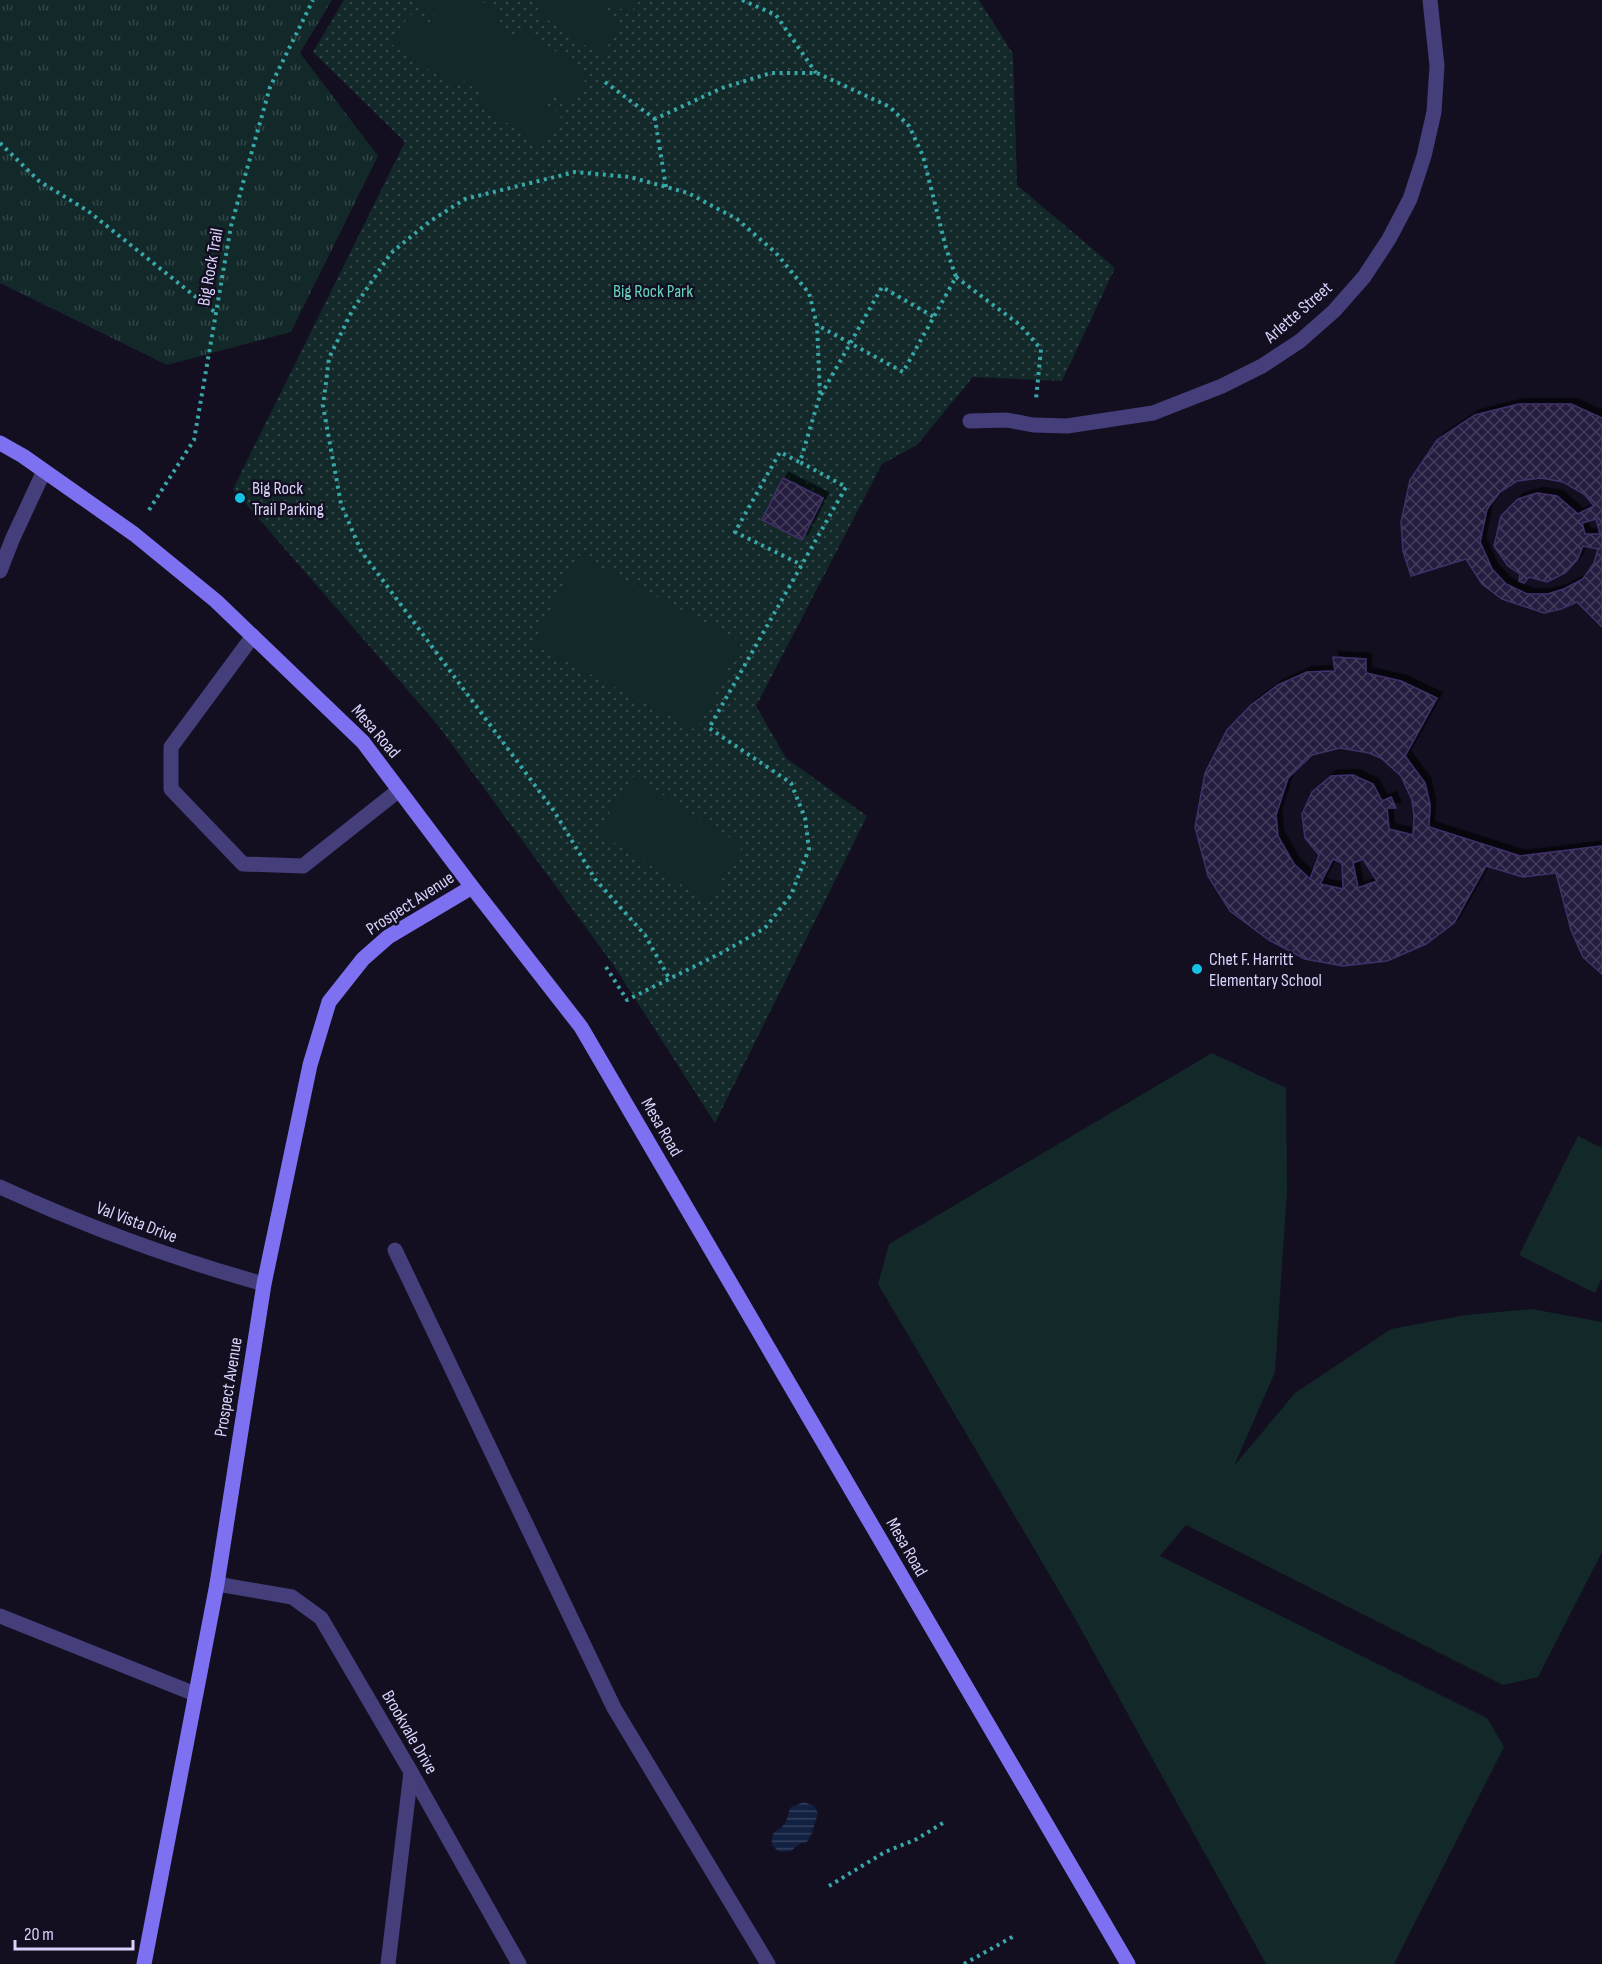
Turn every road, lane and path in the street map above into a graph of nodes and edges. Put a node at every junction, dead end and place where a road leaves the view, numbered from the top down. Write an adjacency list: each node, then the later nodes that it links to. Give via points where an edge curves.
1 (313, 0): 10 (path, Big Rock Trail, via 270,87 231,226)
2 (742, 0): 4 (path, via 776,15)
3 (1430, 0): 16 (street, Arlette Street, via 1437,66 1434,111 1424,156 1410,199 1389,239 1364,277 1334,311 1300,341 1262,366 1154,413 1066,426)
4 (817, 73): 6 (path, via 771,73 722,88); 9 (path, via 890,107 909,126 923,156)
5 (605, 82): 6 (path)
6 (655, 119): 8 (path)
7 (0, 143): 10 (path, via 39,181 88,211)
8 (666, 187): 12 (path, via 688,193 736,219 776,253 809,293); 27 (path, via 630,177 575,171 465,199 392,254 353,309 330,358 323,406 341,504 361,551 554,811 595,879 645,935)
9 (956, 277): 11 (path); 16 (path, via 1020,325 1041,349)
10 (216, 313): 20 (path, Big Rock Trail, via 194,440)
11 (934, 317): 13 (path, via 903,372); 13 (path, via 882,286)
12 (817, 325): 13 (path); 14 (path)
13 (850, 343): 14 (path)
14 (820, 395): 18 (path)
15 (970, 421): 16 (street, Arlette Street, via 1007,420)
16 (1033, 425)
17 (0, 443): 19 (street, Mesa Road)
18 (800, 462): 21 (path, via 846,487); 21 (path, via 780,452 735,532)
19 (44, 471): 20 (street, Mesa Road); 22 (street)
20 (134, 534): 23 (street, Mesa Road)
21 (802, 565): 27 (path, via 709,728 791,783 805,818 809,849 790,895 765,928)
22 (0, 571)
23 (253, 636): 24 (street, Mesa Road, via 363,742); 24 (street, via 171,747 171,789 243,864 303,866)
24 (399, 790): 25 (street, Mesa Road)
25 (472, 887): 30 (street, Prospect Avenue, via 388,937 363,959 329,1002 310,1065); 43 (street, Mesa Road, via 581,1026)
26 (606, 967): 27 (path, via 627,1000)
27 (669, 978)
28 (0, 1187): 30 (street, Val Vista Drive, via 196,1265)
29 (395, 1250): 41 (street, via 614,1708)
30 (264, 1284): 31 (street, Prospect Avenue)
31 (217, 1584): 33 (street, Prospect Avenue); 34 (street, Brookvale Drive, via 292,1598 321,1618)
32 (0, 1616): 33 (street)
33 (195, 1694): 38 (street, Prospect Avenue)
34 (411, 1772): 39 (street); 40 (street, Brookvale Drive)
35 (946, 1821): 36 (path)
36 (829, 1886)
37 (1014, 1936): 42 (path)
38 (144, 1964)
39 (388, 1964)
40 (519, 1964)
41 (768, 1964)
42 (964, 1964)
43 (1128, 1964)

